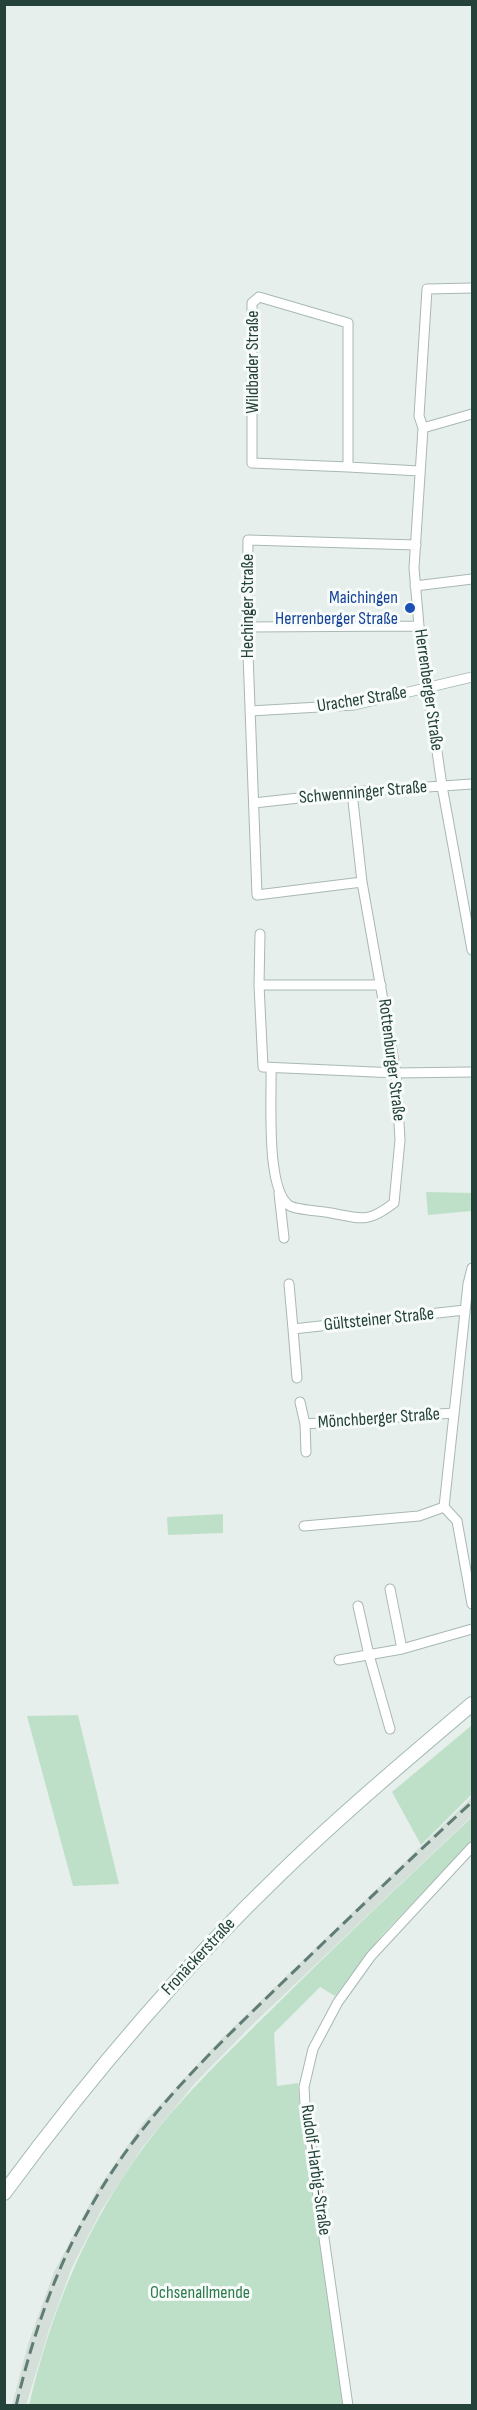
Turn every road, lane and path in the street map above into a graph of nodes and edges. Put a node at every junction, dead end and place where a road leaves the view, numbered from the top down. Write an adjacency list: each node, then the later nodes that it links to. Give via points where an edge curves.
1 (472, 288): 3 (street, Herrenberger Straße, via 427,289 419,416)
2 (472, 414): 3 (street)
3 (423, 428): 5 (street, Herrenberger Straße)
4 (348, 467): 4 (street, Wildbader Straße, via 252,463 255,299 265,298 348,323); 5 (street, Wildbader Straße)
5 (419, 471): 6 (street, Herrenberger Straße)
6 (416, 545): 8 (street, Herrenberger Straße); 10 (street, Hechinger Straße, via 248,540)
7 (472, 579): 8 (street)
8 (415, 586): 9 (street, Herrenberger Straße)
9 (419, 626): 10 (street); 12 (street, Herrenberger Straße)
10 (247, 627): 13 (street, Hechinger Straße)
11 (472, 677): 12 (street, Uracher Straße)
12 (429, 689): 13 (street, Uracher Straße, via 354,705); 15 (street, Herrenberger Straße)
13 (250, 711): 17 (street, Hechinger Straße)
14 (472, 784): 15 (street, Schwenninger Straße)
15 (442, 786): 16 (street, Schwenninger Straße); 19 (street, Herrenberger Straße)
16 (352, 792): 17 (street, Schwenninger Straße); 18 (street, Rottenburger Straße)
17 (254, 803): 18 (street, Hechinger Straße, via 257,895)
18 (362, 882): 23 (street, Rottenburger Straße)
19 (468, 903): 21 (street, Herrenberger Straße)
20 (260, 934): 22 (street)
21 (472, 950)
22 (260, 985): 23 (street); 24 (street)
23 (381, 985): 26 (street, Rottenburger Straße)
24 (267, 1068): 26 (street); 27 (street, via 272,1161)
25 (472, 1072): 26 (street)
26 (396, 1073): 27 (street, Rottenburger Straße, via 400,1140 394,1203 377,1216 362,1219 290,1206)
27 (279, 1193): 28 (street)
28 (284, 1238)
29 (472, 1268): 31 (street)
30 (289, 1284): 32 (street)
31 (465, 1310): 32 (street, Gültsteiner Straße); 35 (street)
32 (293, 1329): 33 (street)
33 (297, 1378)
34 (300, 1402): 36 (street, Mönchberger Straße)
35 (453, 1413): 36 (street, Mönchberger Straße); 38 (street)
36 (305, 1424): 37 (street, Mönchberger Straße)
37 (306, 1452)
38 (444, 1507): 39 (street, via 419,1516); 41 (street, via 457,1521)
39 (304, 1526)
40 (390, 1589): 44 (street)
41 (472, 1604)
42 (358, 1606): 45 (street)
43 (472, 1629): 44 (street)
44 (402, 1649): 45 (street)
45 (369, 1654): 46 (street); 48 (street)
46 (339, 1660)
47 (472, 1704): 50 (main road, Fronäckerstraße, via 326,1830 189,1967 93,2077)
48 (390, 1729)
49 (472, 1847): 51 (street, Rudolf-Harbig-Straße, via 371,1956 338,2002 307,2068 304,2105)
50 (4, 2193)
51 (348, 2406)

